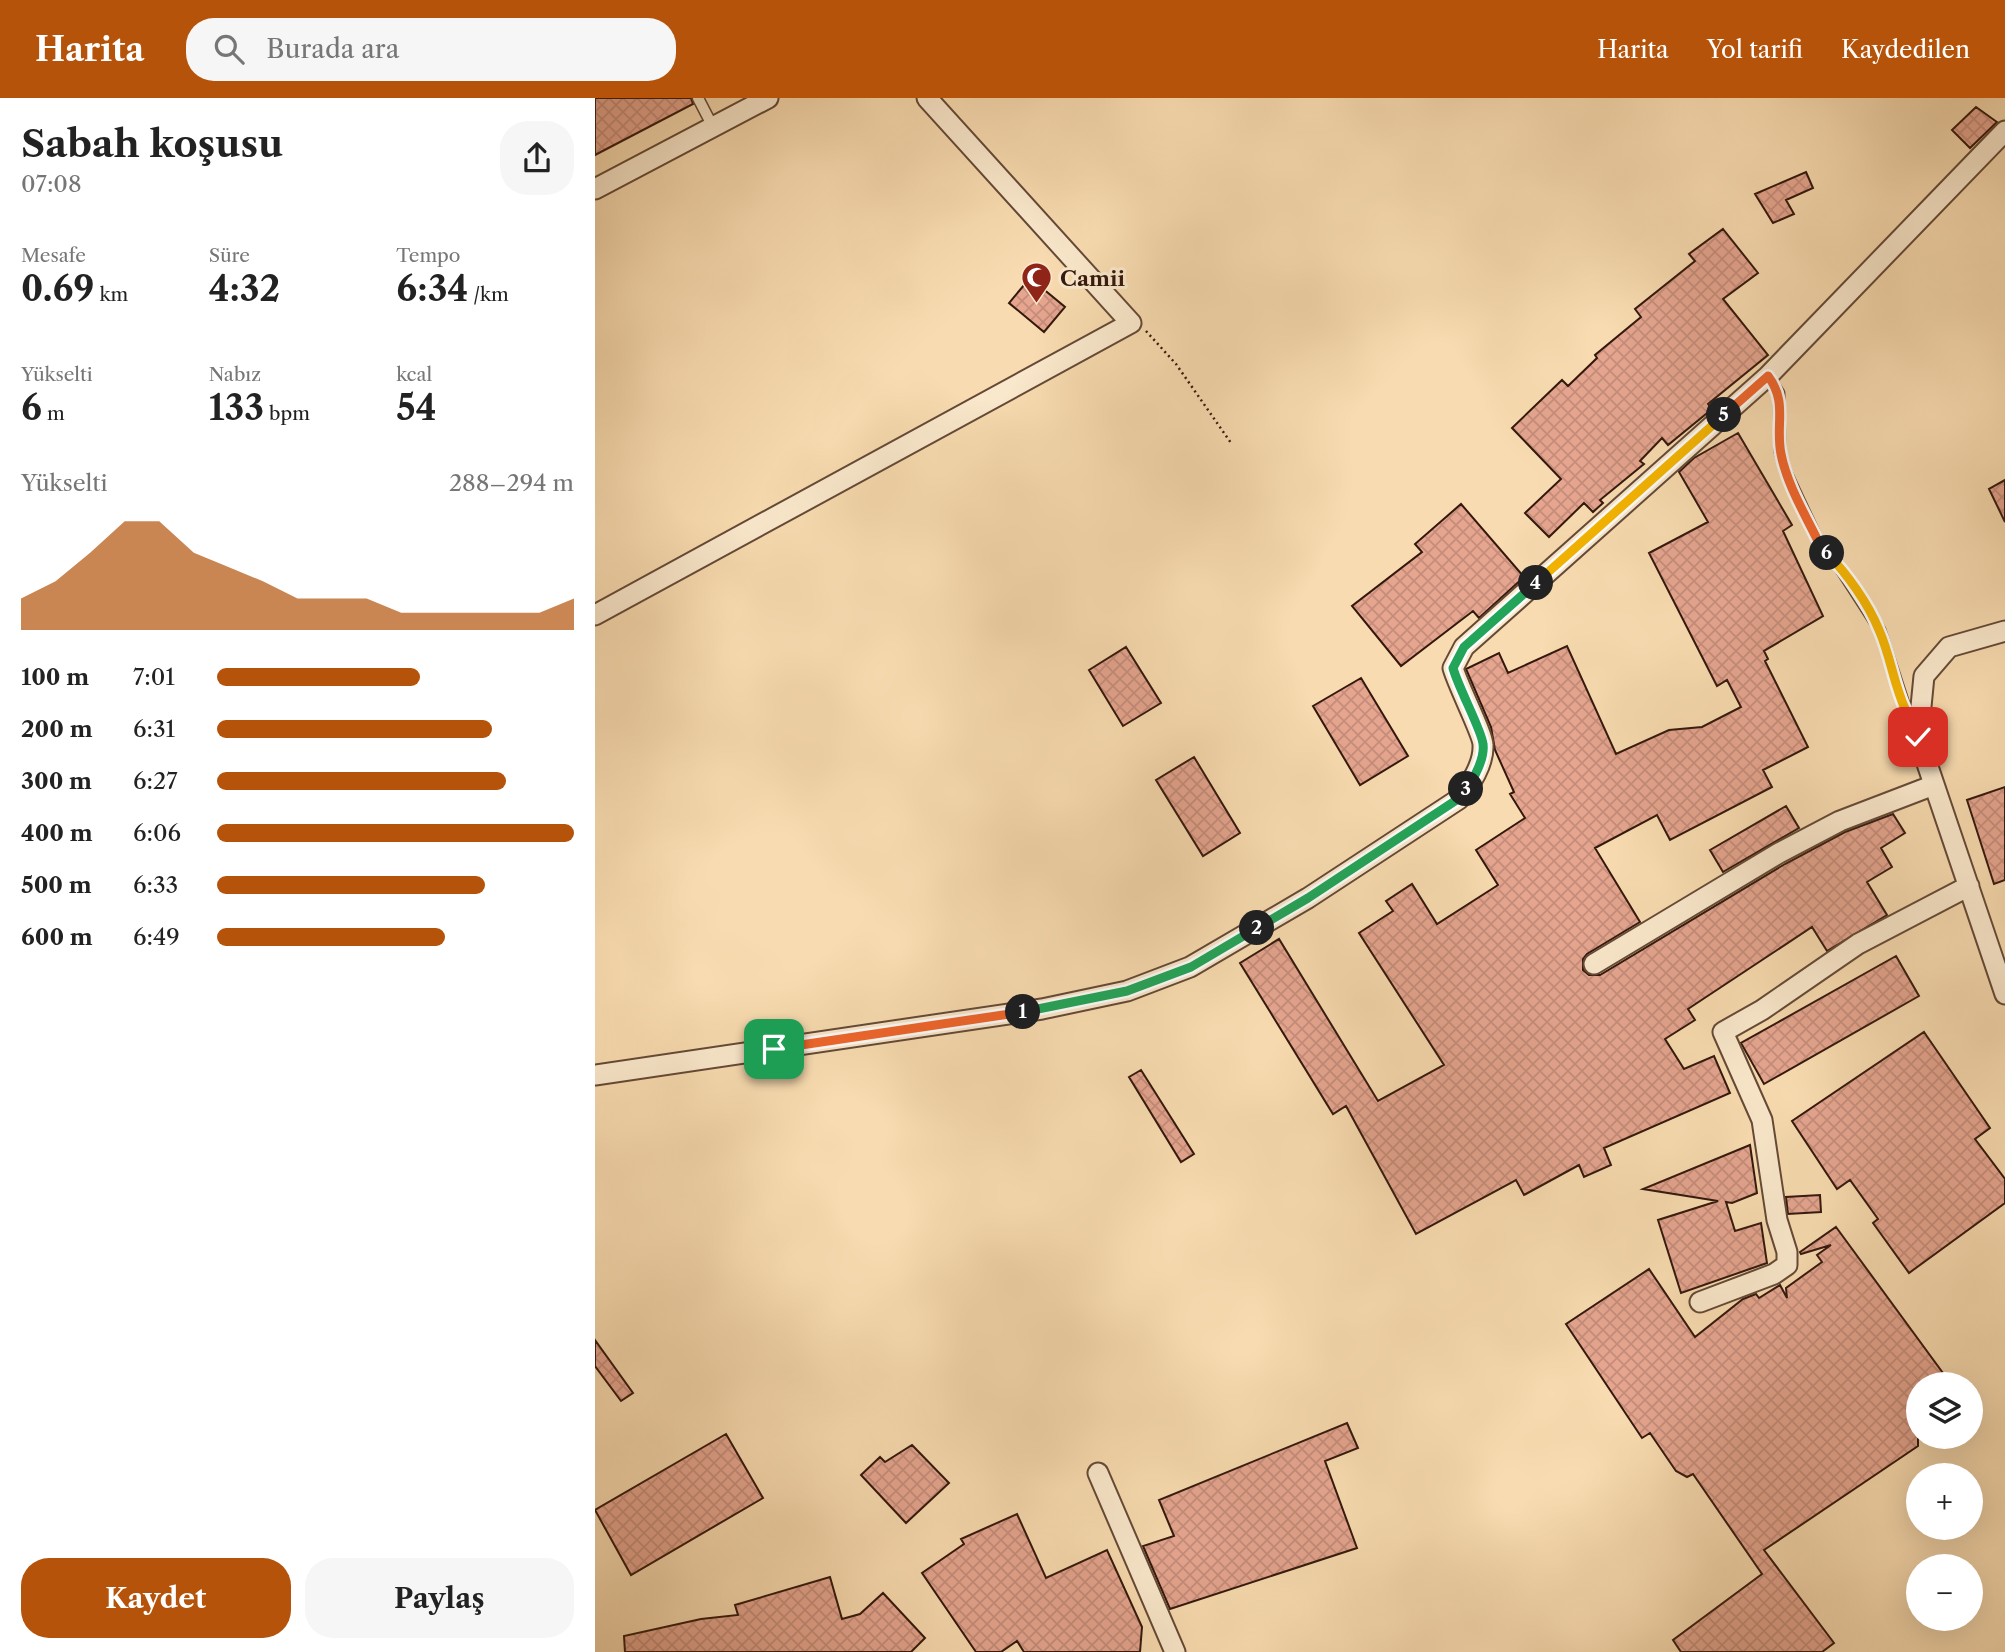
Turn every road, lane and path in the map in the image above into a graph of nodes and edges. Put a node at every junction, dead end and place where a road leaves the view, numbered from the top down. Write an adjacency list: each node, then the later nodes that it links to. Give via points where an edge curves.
1 (698, 98): 4 (lane)
2 (768, 98): 4 (street)
3 (927, 98): 7 (street)
4 (713, 127): 6 (street)
5 (2005, 131): 8 (street)
6 (595, 189)
7 (1131, 323): 9 (path, via 1146,331 1176,364); 10 (street)
8 (1768, 376): 12 (lane, via 1779,393 1780,452 1786,472 1820,545 1879,630 1907,713); 17 (street, via 1464,647 1453,668 1483,744 1475,778 1458,799 1308,898 1191,967 1127,991 1042,1009)
9 (1231, 443)
10 (595, 615)
11 (2005, 631): 12 (street, via 1949,647 1924,676)
12 (1920, 718): 13 (street, via 1918,737)
13 (1934, 785): 14 (street); 15 (street, via 1840,821 1791,846)
14 (1969, 886): 16 (street); 18 (street, via 1858,944 1723,1032 1762,1120 1787,1265 1775,1274)
15 (1594, 964)
16 (2005, 994)
17 (595, 1075)
18 (1700, 1302)
19 (1098, 1473): 20 (street)
20 (1175, 1652)

